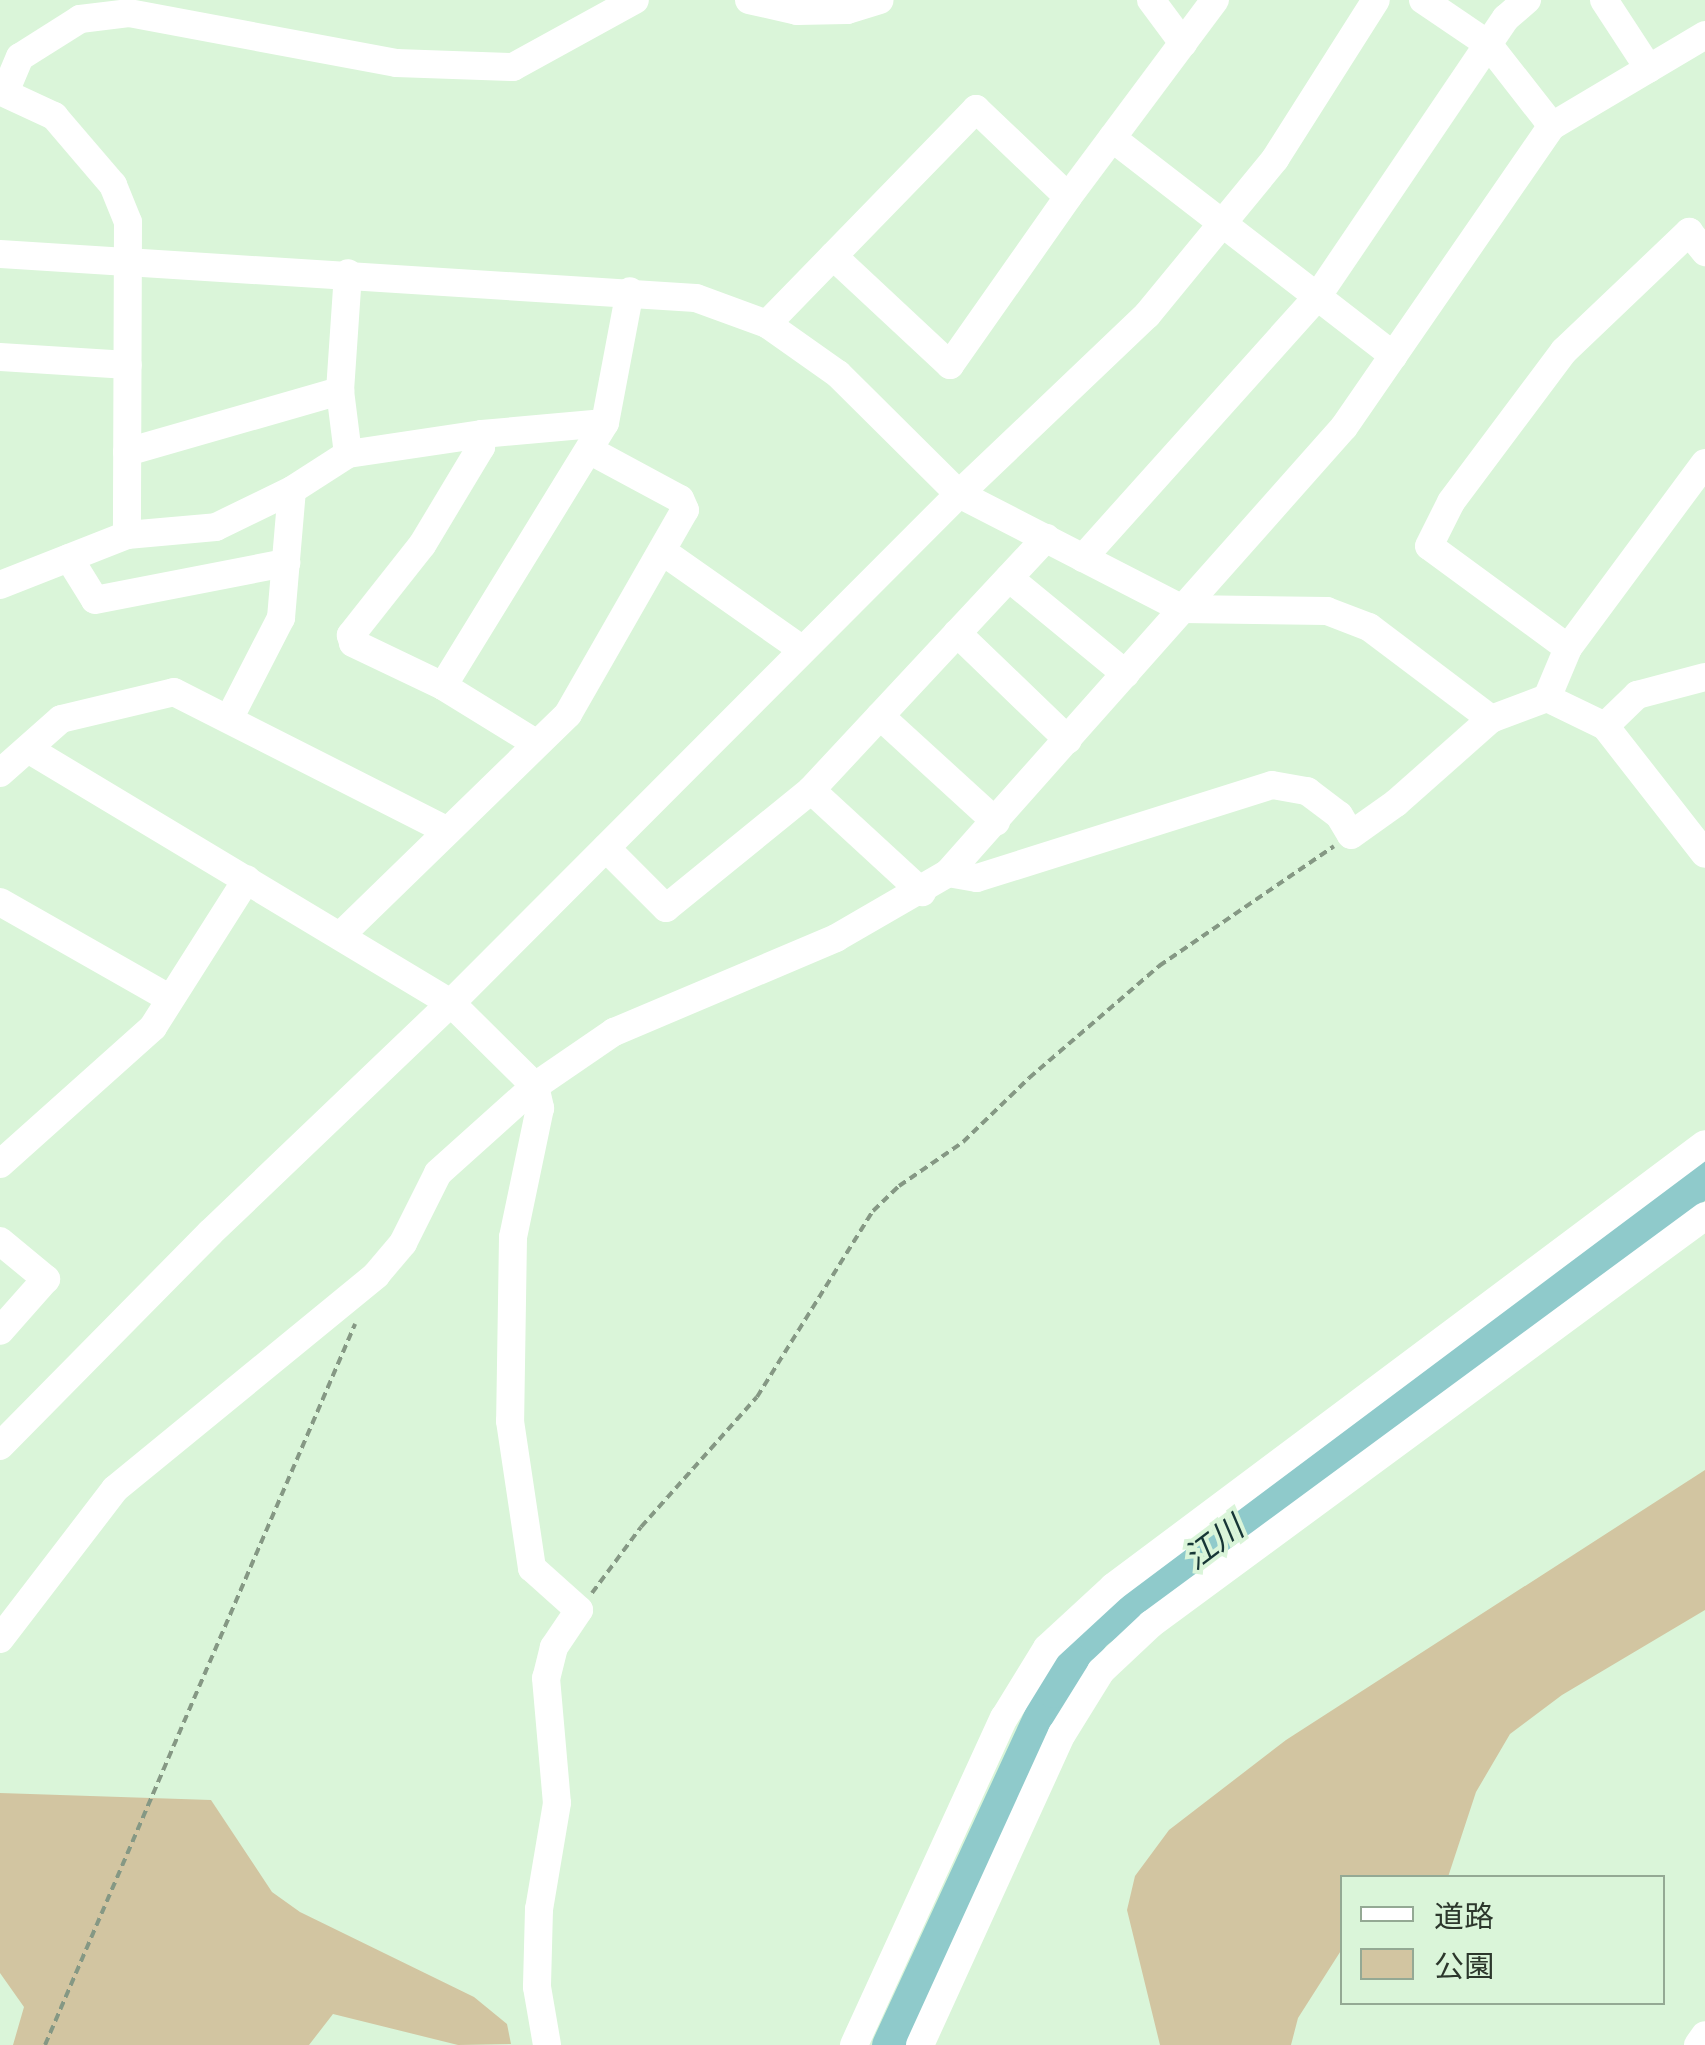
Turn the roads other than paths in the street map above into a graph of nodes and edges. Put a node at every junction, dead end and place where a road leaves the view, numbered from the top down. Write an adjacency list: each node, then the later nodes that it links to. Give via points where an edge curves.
1 (635, 0): 14 (street, via 514,67 396,62 128,12 80,19 20,57)
2 (749, 0): 3 (street, via 797,11 847,10)
3 (880, 0)
4 (1151, 0): 11 (street)
5 (1215, 0): 11 (street)
6 (1376, 0): 18 (street, via 1275,159)
7 (1423, 0): 12 (street)
8 (1527, 0): 12 (street)
9 (1604, 0): 13 (street)
10 (1705, 35): 13 (street)
11 (1183, 44): 16 (street)
12 (1488, 44): 15 (street); 25 (street)
13 (1648, 69): 15 (street)
14 (3, 91): 22 (street, via 54,116 104,172 128,222)
15 (1552, 126): 28 (street)
16 (1112, 138): 17 (street); 18 (street)
17 (1068, 197): 21 (street, via 976,109); 21 (street, via 950,365)
18 (1223, 222): 25 (street); 38 (street, via 1147,315)
19 (1705, 252): 49 (street, via 1689,232 1564,351 1451,502 1430,546)
20 (0, 254): 22 (street)
21 (833, 256): 26 (street)
22 (131, 260): 23 (street); 29 (street)
23 (348, 273): 24 (street); 30 (street)
24 (630, 291): 26 (street, via 696,298); 31 (street)
25 (1317, 297): 28 (street); 43 (street)
26 (767, 324): 38 (street, via 838,374)
27 (0, 356): 29 (street)
28 (1394, 356): 47 (street, via 1344,427)
29 (128, 366): 34 (street)
30 (340, 391): 34 (street); 35 (street)
31 (604, 423): 32 (street); 33 (street)
32 (482, 434): 35 (street); 53 (street, via 422,546 351,635 353,643)
33 (591, 450): 41 (street, via 680,498 684,510); 53 (street)
34 (128, 452): 39 (street)
35 (348, 454): 37 (street)
36 (1705, 463): 49 (street)
37 (292, 490): 39 (street, via 216,527); 44 (street)
38 (959, 494): 40 (street); 50 (street)
39 (126, 535): 42 (street)
40 (1046, 538): 43 (street); 45 (street)
41 (662, 551): 50 (street); 60 (street, via 568,714)
42 (69, 558): 44 (street, via 95,600); 46 (street)
43 (1083, 558): 47 (street)
44 (286, 563): 57 (street, via 281,618)
45 (1009, 578): 48 (street); 51 (street)
46 (0, 585)
47 (1183, 609): 51 (street); 56 (street, via 1341,616 1369,626)
48 (957, 633): 55 (street); 59 (street)
49 (1568, 648): 54 (street)
50 (802, 650): 66 (street)
51 (1126, 674): 59 (street)
52 (1705, 677): 58 (street, via 1637,695)
53 (443, 686): 60 (street)
54 (1547, 698): 56 (street); 58 (street)
55 (880, 716): 63 (street); 64 (street)
56 (1491, 719): 68 (street, via 1351,835 1339,815 1308,791 1272,785 977,878)
57 (229, 720): 61 (street, via 174,692 60,719); 65 (street)
58 (1605, 726): 67 (street)
59 (1068, 740): 64 (street)
60 (534, 742): 65 (street)
61 (28, 748): 62 (street); 69 (street)
62 (0, 773)
63 (811, 790): 66 (street, via 666,908); 70 (street)
64 (996, 822): 68 (street)
65 (446, 830): 72 (street)
66 (606, 848): 74 (street)
67 (1705, 854)
68 (948, 874): 70 (street)
69 (246, 880): 72 (street); 73 (street)
70 (922, 892): 75 (street, via 836,938 614,1032)
71 (1, 905): 73 (street)
72 (340, 936): 74 (street)
73 (169, 998): 77 (street, via 153,1026)
74 (451, 1003): 75 (street); 81 (street)
75 (535, 1086): 82 (street, via 438,1173 403,1243 376,1275 114,1490); 84 (street, via 540,1108 513,1238 510,1421 532,1568 579,1610 554,1647 546,1678 557,1803 539,1909 536,1987)
76 (1705, 1144): 85 (street, via 1113,1588 1047,1648 1004,1718)
77 (0, 1164)
78 (1705, 1216): 86 (street, via 1151,1624 1101,1672 1062,1734)
79 (0, 1241): 80 (street, via 46,1279)
80 (0, 1331)
81 (0, 1446)
82 (0, 1639)
83 (1705, 2034): 87 (street)
84 (546, 2045)
85 (854, 2045)
86 (920, 2045)
87 (1698, 2045)

